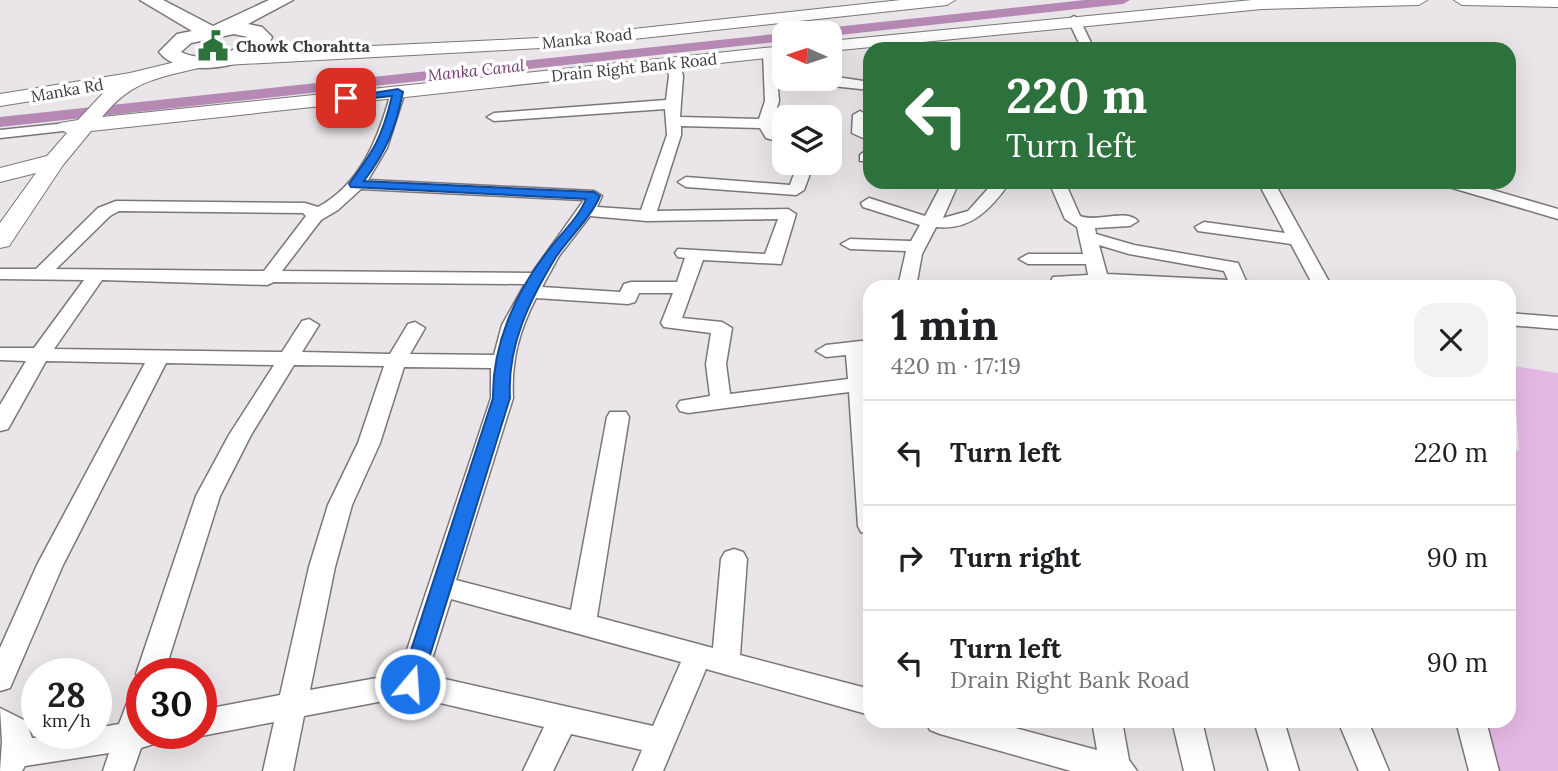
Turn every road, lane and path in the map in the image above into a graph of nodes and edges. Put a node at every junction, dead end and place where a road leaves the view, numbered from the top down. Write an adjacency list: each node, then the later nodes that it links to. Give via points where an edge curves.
1 (149, 0): 12 (main road)
2 (283, 0): 12 (main road); 13 (main road)
3 (947, 0): 7 (main road, Manka Road)
4 (1419, 0): 9 (main road)
5 (1462, 0): 6 (main road)
6 (1558, 2)
7 (884, 4): 18 (main road, Manka Road, via 559,42)
8 (1113, 4): 9 (main road, via 1145,9 1240,0); 11 (main road, via 1102,13 1000,24)
9 (1262, 4): 10 (main road)
10 (1074, 20): 11 (main road); 15 (street)
11 (994, 29): 14 (main road)
12 (214, 30): 13 (main road); 19 (main road, via 176,43)
13 (258, 34): 18 (main road, via 321,44); 21 (main road, via 257,46)
14 (869, 42)
15 (1085, 42)
16 (863, 43): 17 (main road)
17 (842, 45)
18 (428, 50): 21 (main road, Manka Road)
19 (169, 52): 22 (main road, via 184,61); 27 (main road, via 129,66)
20 (772, 53): 23 (main road, Drain Right Bank Road)
21 (225, 59): 22 (main road)
22 (201, 62): 27 (main road, Manka Rd, via 134,78)
23 (673, 63): 28 (main road, Drain Right Bank Road); 30 (street)
24 (842, 83): 25 (street)
25 (863, 85)
26 (773, 91): 35 (street)
27 (99, 92): 29 (main road, Manka Rd); 34 (main road)
28 (398, 92): 34 (main road, Drain Right Bank Road); 44 (street, via 380,152)
29 (0, 100)
30 (673, 104): 32 (street); 33 (street)
31 (860, 115): 38 (street, via 859,134)
32 (494, 117)
33 (674, 121): 35 (street); 57 (street, via 674,135)
34 (79, 122): 36 (street); 39 (main road); 40 (main road)
35 (765, 124): 37 (street)
36 (0, 134)
37 (772, 135)
38 (863, 135)
39 (55, 160): 40 (main road); 63 (main road)
40 (32, 167): 41 (main road); 52 (main road)
41 (0, 175)
42 (802, 175): 45 (street, via 796,190)
43 (686, 182): 45 (street)
44 (355, 184): 53 (street, via 594,196); 56 (street, via 338,206)
45 (771, 189): 54 (street)
46 (947, 189): 59 (street)
47 (998, 189): 59 (street, via 991,201 963,222)
48 (1061, 189): 61 (street, via 1073,219)
49 (1270, 189): 62 (street)
50 (1472, 189): 55 (street)
51 (869, 203): 59 (street)
52 (0, 209)
53 (586, 211): 57 (street); 76 (street)
54 (765, 214): 57 (street); 77 (street, via 788,214 775,260 690,253)
55 (1558, 214)
56 (314, 216): 69 (street, via 305,208 116,206 104,212); 71 (street)
57 (647, 216)
58 (1130, 221): 61 (street)
59 (927, 223): 65 (street)
60 (1204, 227): 62 (street)
61 (1087, 231): 67 (street); 74 (street, via 1129,249 1233,267)
62 (1298, 240): 75 (street)
63 (0, 241)
64 (850, 244): 65 (street)
65 (917, 246): 72 (street)
66 (1028, 259): 67 (street)
67 (1094, 259): 73 (street)
68 (0, 274): 69 (street)
69 (40, 275): 70 (street)
70 (96, 276): 71 (street); 85 (street)
71 (267, 279): 76 (street)
72 (909, 280)
73 (1099, 280)
74 (1237, 280)
75 (1319, 280)
76 (532, 285): 77 (street, via 628,298 631,288); 89 (street, via 512,325)
77 (684, 287): 91 (street, via 671,323 722,327 716,364)
78 (1516, 320): 79 (street)
79 (1558, 323)
80 (309, 325): 87 (street)
81 (415, 328): 88 (street)
82 (863, 346): 83 (street); 90 (street)
83 (826, 351)
84 (0, 354): 85 (street)
85 (40, 354): 86 (street); 94 (street)
86 (159, 356): 87 (street); 101 (street, via 50,565)
87 (286, 359): 88 (street); 99 (street, via 208,496)
88 (396, 360): 89 (street); 104 (street, via 369,443 340,505)
89 (502, 362): 97 (street, via 502,398)
90 (859, 384): 91 (street); 95 (street)
91 (721, 402): 92 (street)
92 (688, 406)
93 (618, 417): 98 (street)
94 (0, 424)
95 (863, 436)
96 (734, 559): 100 (street)
97 (442, 586): 98 (street); 102 (street)
98 (582, 624): 100 (street)
99 (155, 658)
100 (712, 659): 103 (street); 115 (street)
101 (0, 679)
102 (410, 684): 104 (street); 105 (street)
103 (863, 700)
104 (290, 707): 107 (street); 120 (street)
105 (563, 719): 115 (street); 121 (street)
106 (0, 720): 117 (street, via 16,730)
107 (217, 720)
108 (968, 728): 118 (street)
109 (1109, 728): 118 (street)
110 (1189, 728): 123 (street)
111 (1271, 728): 124 (street)
112 (1356, 728): 125 (street)
113 (1473, 728): 126 (street)
114 (126, 738): 117 (street)
115 (661, 741): 122 (street)
116 (131, 749): 119 (street)
117 (11, 762)
118 (1119, 770)
119 (118, 771)
120 (278, 771)
121 (538, 771)
122 (648, 771)
123 (1199, 771)
124 (1284, 771)
125 (1374, 771)
126 (1484, 771)

